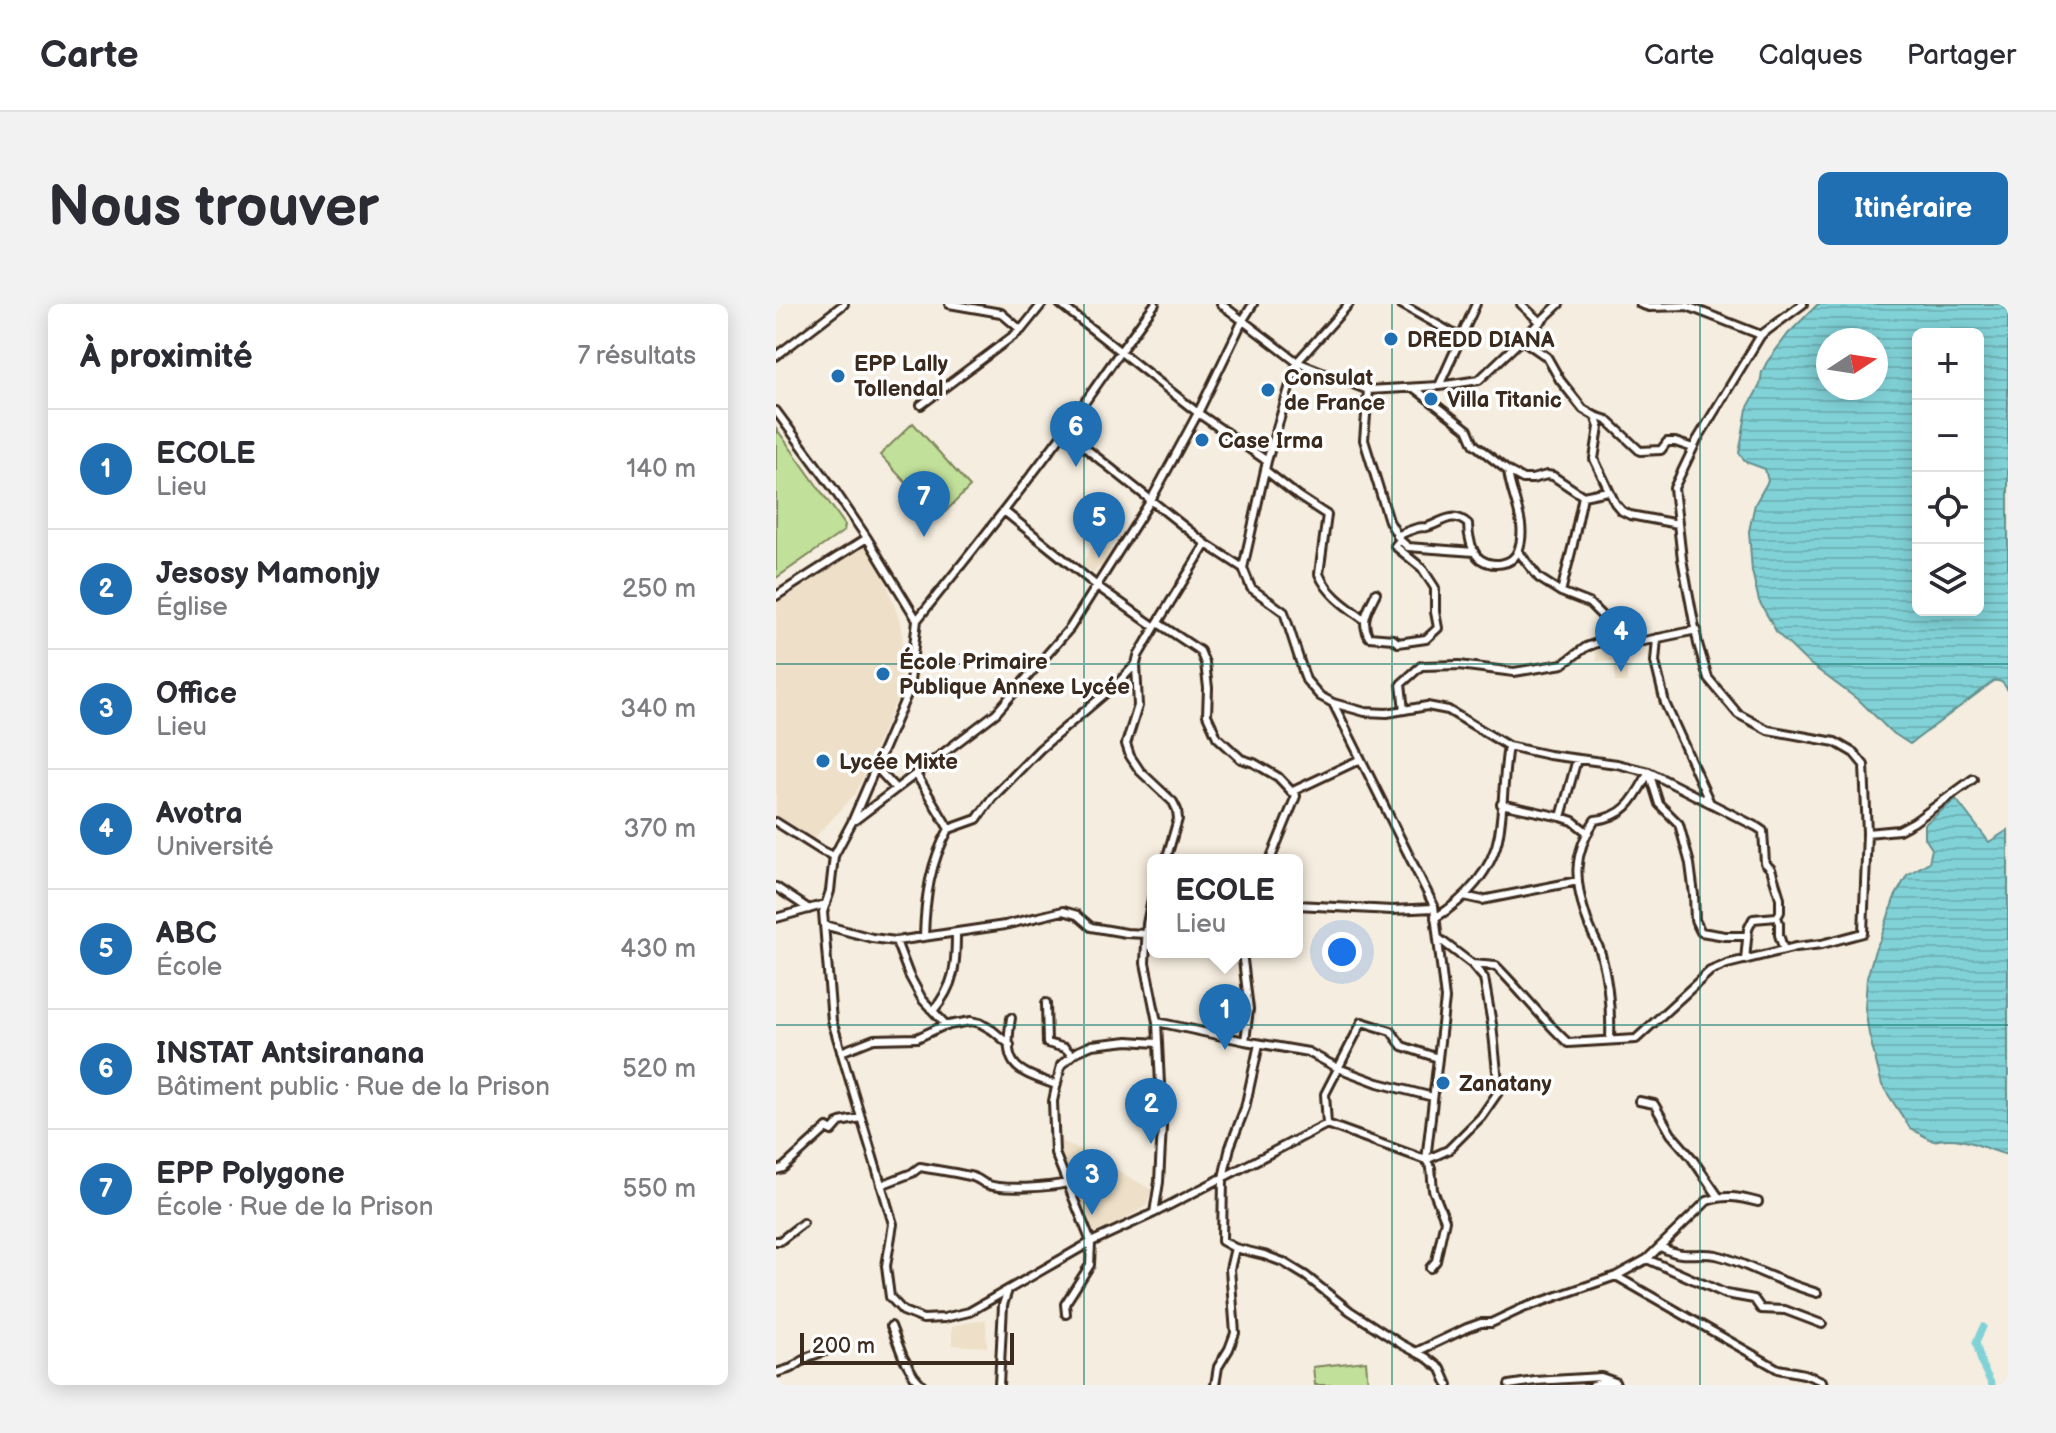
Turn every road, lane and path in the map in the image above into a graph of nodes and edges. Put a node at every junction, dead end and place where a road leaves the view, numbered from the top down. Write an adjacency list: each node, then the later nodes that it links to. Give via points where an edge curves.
1 (844, 304): 22 (street)
2 (949, 304): 17 (street, via 1001,313)
3 (1042, 304): 17 (street)
4 (1060, 304): 21 (street)
5 (1155, 304): 21 (street)
6 (1221, 304): 15 (street)
7 (1253, 304): 15 (street)
8 (1349, 304): 23 (street)
9 (1401, 304): 19 (street)
10 (1476, 304): 19 (street)
11 (1521, 304): 16 (street)
12 (1559, 304): 16 (street)
13 (1640, 304): 18 (street, via 1687,306)
14 (1803, 304): 18 (street)
15 (1243, 320): 23 (street); 29 (street)
16 (1540, 322): 20 (street)
17 (1021, 330): 27 (street)
18 (1761, 335): 32 (street)
19 (1461, 338): 24 (street)
20 (1521, 339): 24 (street, via 1479,380); 30 (street, via 1547,357 1583,409)
21 (1120, 350): 29 (street); 31 (street)
22 (776, 356)
23 (1297, 362): 26 (street); 33 (street)
24 (1439, 386): 25 (street)
25 (1414, 388): 26 (street); 35 (street, via 1468,430 1474,444)
26 (1368, 390): 42 (street, via 1364,440)
27 (921, 405)
28 (776, 411): 41 (street)
29 (1198, 413): 33 (street); 38 (street)
30 (1595, 416): 32 (street, via 1607,420 1640,451 1661,450 1667,442); 36 (street, via 1599,427 1594,459)
31 (1064, 431): 38 (street); 39 (street)
32 (1693, 448): 40 (street, via 1674,488)
33 (1267, 461): 34 (street)
34 (1265, 470): 46 (street); 52 (street, via 1327,515 1319,574 1341,603)
35 (1508, 471): 37 (street, via 1523,479 1553,476); 44 (street, via 1521,519)
36 (1608, 491): 37 (street); 40 (street, via 1622,511)
37 (1583, 496): 48 (street)
38 (1151, 500): 43 (street); 47 (street)
39 (1004, 511): 47 (street); 51 (street)
40 (1678, 524): 54 (street)
41 (867, 538): 50 (street); 51 (street)
42 (1398, 538): 45 (street, via 1408,547); 45 (street, via 1442,519 1463,519); 52 (street, via 1395,546 1422,568 1435,588 1438,628 1426,639 1398,643 1369,637)
43 (1206, 544): 46 (street); 53 (street)
44 (1518, 551): 45 (street, via 1507,563 1497,564); 48 (street, via 1539,578)
45 (1474, 552)
46 (1243, 568): 58 (street, via 1251,588 1284,612 1306,680)
47 (1097, 586): 53 (street); 65 (street, via 1070,628 996,713)
48 (1561, 592): 56 (street, via 1589,603)
49 (1376, 593): 52 (street)
50 (776, 596)
51 (917, 620): 63 (street, via 909,690)
52 (1365, 620)
53 (1156, 625): 57 (street); 69 (street, via 1200,651 1207,715 1217,737 1241,759 1278,777)
54 (1697, 630): 55 (street); 78 (street, via 1708,678 1738,714 1768,730 1835,742 1854,753 1864,765)
55 (1657, 638): 56 (street); 71 (street, via 1655,662 1665,703)
56 (1624, 642): 59 (street, via 1608,639 1563,664 1514,672 1421,666 1401,684)
57 (1136, 664): 76 (street, via 1040,749 977,819); 79 (street, via 1138,706 1126,744 1140,771 1177,810)
58 (1333, 703): 59 (street, via 1365,712); 61 (street)
59 (1404, 710): 60 (street, via 1448,710)
60 (1508, 746): 62 (street); 72 (street)
61 (1361, 759): 69 (street); 87 (street)
62 (1577, 759): 64 (street); 73 (street)
63 (876, 767): 67 (street); 68 (street)
64 (1649, 772): 71 (street); 77 (street, via 1627,808 1595,820); 96 (street, via 1659,804 1679,824 1701,932)
65 (916, 774): 68 (street); 76 (street)
66 (1973, 779): 78 (street, via 1899,830)
67 (867, 787): 70 (street); 75 (street)
68 (896, 789): 70 (street)
69 (1291, 792): 80 (street, via 1296,796)
70 (880, 801): 75 (street)
71 (1710, 803): 89 (street, via 1763,831 1765,863 1780,898)
72 (1501, 804): 73 (street); 84 (street, via 1492,857)
73 (1561, 817): 77 (street)
74 (776, 822): 81 (street)
75 (852, 822): 81 (street)
76 (949, 829): 97 (street, via 930,878)
77 (1588, 833): 82 (street, via 1576,865)
78 (1867, 833): 100 (street, via 1863,933)
79 (1168, 854)
80 (1272, 854)
81 (834, 856): 85 (street)
82 (1578, 881): 84 (street, via 1482,900); 109 (street, via 1611,999)
83 (776, 887): 88 (street)
84 (1464, 896): 91 (street)
85 (826, 904): 88 (street); 92 (street)
86 (1303, 905): 87 (street)
87 (1434, 908): 91 (street)
88 (809, 909): 90 (street)
89 (1777, 917): 96 (street, via 1753,919); 100 (street)
90 (776, 918)
91 (1435, 918): 98 (street)
92 (824, 925): 99 (street); 114 (street, via 832,1021)
93 (1147, 928): 95 (street)
94 (956, 933): 95 (street, via 1063,911 1091,927); 97 (street); 105 (street, via 951,983)
95 (1146, 934): 107 (street, via 1145,963)
96 (1747, 936): 102 (street)
97 (924, 937): 99 (street)
98 (1438, 938): 103 (street); 116 (street, via 1445,999)
99 (896, 941): 105 (street, via 917,991)
100 (1784, 950): 102 (street)
101 (1243, 958): 110 (street, via 1249,1009)
102 (1745, 960): 109 (street, via 1710,971 1636,1039)
103 (1472, 964): 109 (street, via 1496,966 1568,1043); 123 (street, via 1484,978 1499,1091 1448,1150)
104 (1046, 1003): 115 (street, via 1047,1043)
105 (933, 1011): 108 (street)
106 (1011, 1018): 113 (street)
107 (1157, 1022): 110 (street); 111 (street)
108 (947, 1026): 113 (street, via 980,1023); 114 (street, via 917,1038 874,1039)
109 (1610, 1040)
110 (1245, 1041): 112 (street)
111 (1157, 1043): 115 (street, via 1092,1045); 130 (street, via 1162,1126)
112 (1259, 1044): 117 (street, via 1308,1052); 125 (street)
113 (1010, 1045): 118 (street, via 1015,1066)
114 (841, 1052): 121 (street)
115 (1072, 1055): 118 (street, via 1061,1065)
116 (1438, 1058): 117 (street, via 1402,1046 1391,1031 1362,1022); 119 (street)
117 (1338, 1068): 119 (street); 122 (street, via 1325,1094)
118 (1056, 1085): 126 (street, via 1055,1153)
119 (1433, 1097): 123 (street)
120 (1639, 1101): 128 (street, via 1654,1104)
121 (861, 1118): 124 (street, via 840,1122 832,1131 827,1128); 127 (street)
122 (1327, 1124): 123 (street); 125 (street)
123 (1426, 1160): 137 (street, via 1445,1220)
124 (776, 1170)
125 (1223, 1178): 130 (street); 135 (street, via 1222,1241)
126 (1067, 1183): 127 (street, via 988,1185 968,1175 920,1167); 133 (street)
127 (881, 1185): 139 (street, via 893,1224 886,1266 890,1297 903,1311 923,1319 944,1318 969,1312)
128 (1718, 1196): 129 (street); 134 (street)
129 (1758, 1202)
130 (1154, 1213): 133 (street)
131 (803, 1223): 132 (street)
132 (776, 1241)
133 (1091, 1242): 139 (street); 141 (street, via 1090,1265 1065,1304)
134 (1661, 1247): 136 (street); 140 (street, via 1688,1256 1714,1255)
135 (1235, 1248): 145 (street, via 1283,1262); 149 (street, via 1230,1269 1235,1333)
136 (1647, 1259): 138 (street); 142 (street, via 1726,1294 1754,1299 1761,1309 1785,1310)
137 (1430, 1268)
138 (1616, 1276): 145 (street, via 1467,1328); 154 (street, via 1778,1369)
139 (1008, 1290): 148 (street)
140 (1817, 1293)
141 (1066, 1314)
142 (1822, 1324)
143 (891, 1326): 147 (street)
144 (836, 1347): 146 (street)
145 (1416, 1352): 150 (street, via 1441,1369)
146 (776, 1372)
147 (922, 1385)
148 (999, 1385)
149 (1215, 1385)
150 (1448, 1385)
151 (1509, 1385): 153 (street, via 1601,1377)
152 (1593, 1385): 153 (street)
153 (1613, 1385)
154 (1823, 1385)

